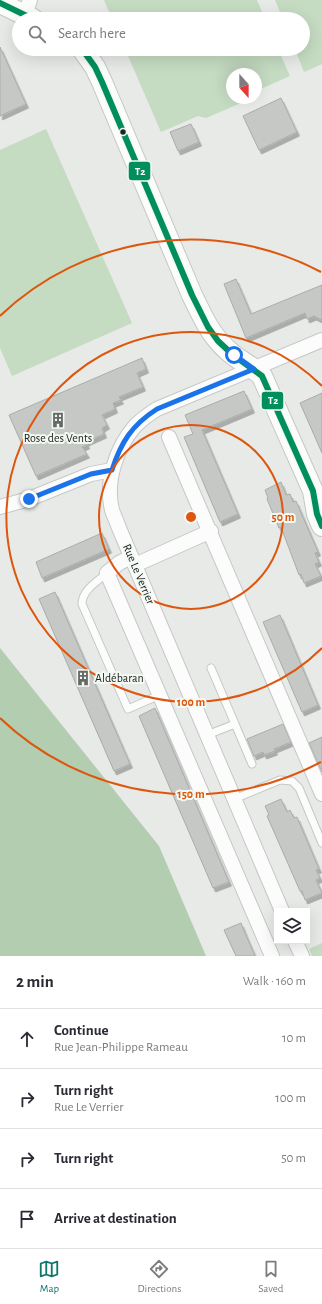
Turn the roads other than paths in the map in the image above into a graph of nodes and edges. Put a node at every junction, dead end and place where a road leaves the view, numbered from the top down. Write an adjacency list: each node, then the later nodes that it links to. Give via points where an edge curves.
1 (0, 3): 2 (street)
2 (29, 11)
3 (87, 56): 5 (street, via 102,82 192,295 208,326 223,346)
4 (322, 340): 5 (street, Rue Le Verrier)
5 (254, 369): 7 (street, Rue Le Verrier, via 157,409 145,417 127,436); 8 (street, via 262,376)
6 (169, 437): 11 (street)
7 (112, 470): 9 (street, via 91,474 29,499); 12 (street, Rue Le Verrier, via 112,511)
8 (318, 493): 10 (street, via 317,514)
9 (0, 507)
10 (322, 526)
11 (211, 531): 12 (street); 19 (street)
12 (133, 561): 13 (street, via 119,563); 17 (street, Rue Le Verrier)
13 (107, 573): 15 (street); 15 (lane, via 84,593 82,604 128,709)
14 (211, 668): 16 (lane)
15 (160, 695): 24 (street)
16 (235, 724): 17 (lane); 18 (lane)
17 (207, 735): 20 (street, Rue Le Verrier)
18 (252, 764)
19 (322, 794)
20 (234, 799): 21 (lane, via 280,780 292,781 299,788); 22 (street, Rue Le Verrier)
21 (322, 843)
22 (281, 908)
23 (296, 944): 25 (street)
24 (272, 956)
25 (302, 956)

